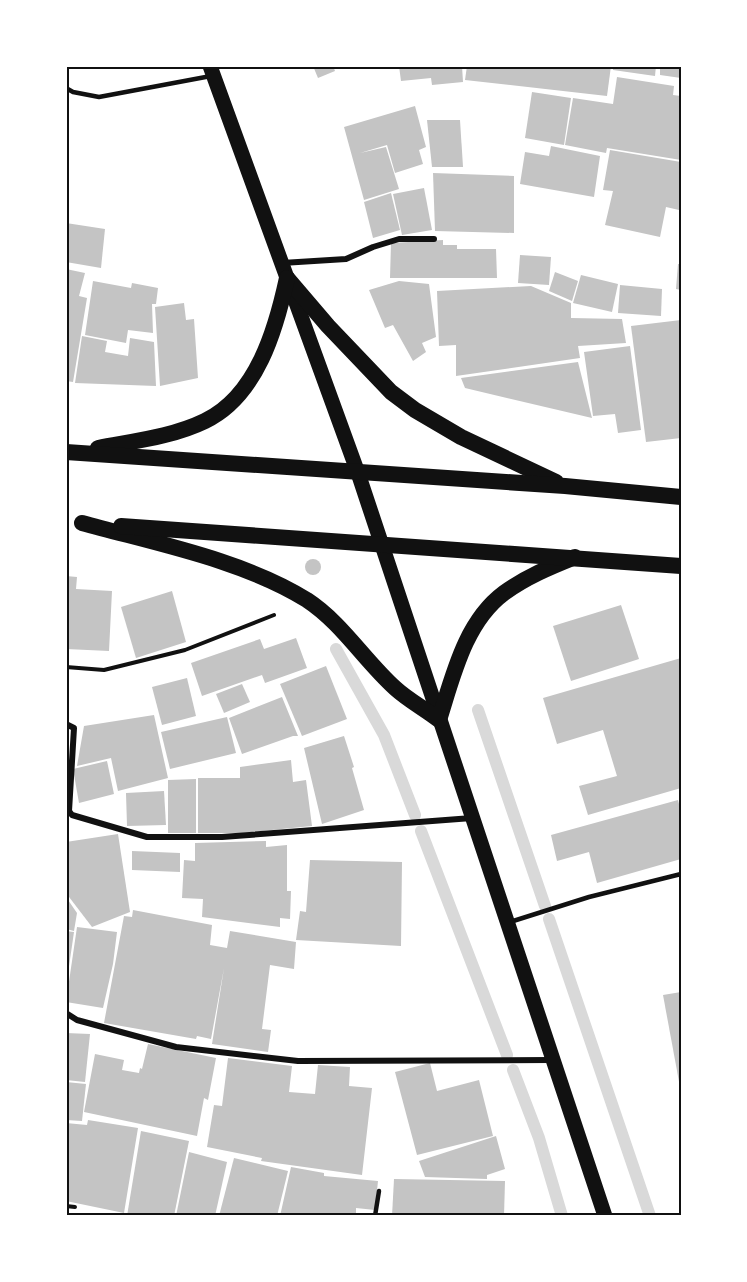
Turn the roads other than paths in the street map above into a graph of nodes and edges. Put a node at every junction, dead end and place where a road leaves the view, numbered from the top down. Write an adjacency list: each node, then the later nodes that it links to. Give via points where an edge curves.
1 (212, 71): 2 (lane, via 99,97); 4 (main road)
2 (66, 88)
3 (434, 239): 4 (street, via 399,239 346,259)
4 (284, 270): 5 (highway, via 278,317 264,354 228,406 208,420 166,436); 6 (main road); 7 (highway, via 328,326 406,404 461,437)
5 (70, 452): 6 (highway)
6 (358, 473): 7 (highway); 10 (main road)
7 (566, 486): 8 (highway)
8 (681, 497)
9 (74, 523): 10 (highway); 13 (highway, via 234,567 274,582 308,601 395,688)
10 (381, 546): 11 (highway); 13 (main road)
11 (575, 557): 12 (highway); 13 (highway, via 531,575 490,606 462,651)
12 (681, 566)
13 (439, 720): 15 (main road)
14 (66, 724): 15 (street, via 74,728 69,811 147,837 222,837)
15 (473, 818): 17 (main road)
16 (681, 874): 17 (lane)
17 (507, 923): 19 (main road)
18 (66, 1013): 19 (street, via 77,1020 176,1047 298,1061)
19 (553, 1060): 22 (main road)
20 (378, 1191): 21 (lane)
21 (375, 1216)
22 (605, 1216)

